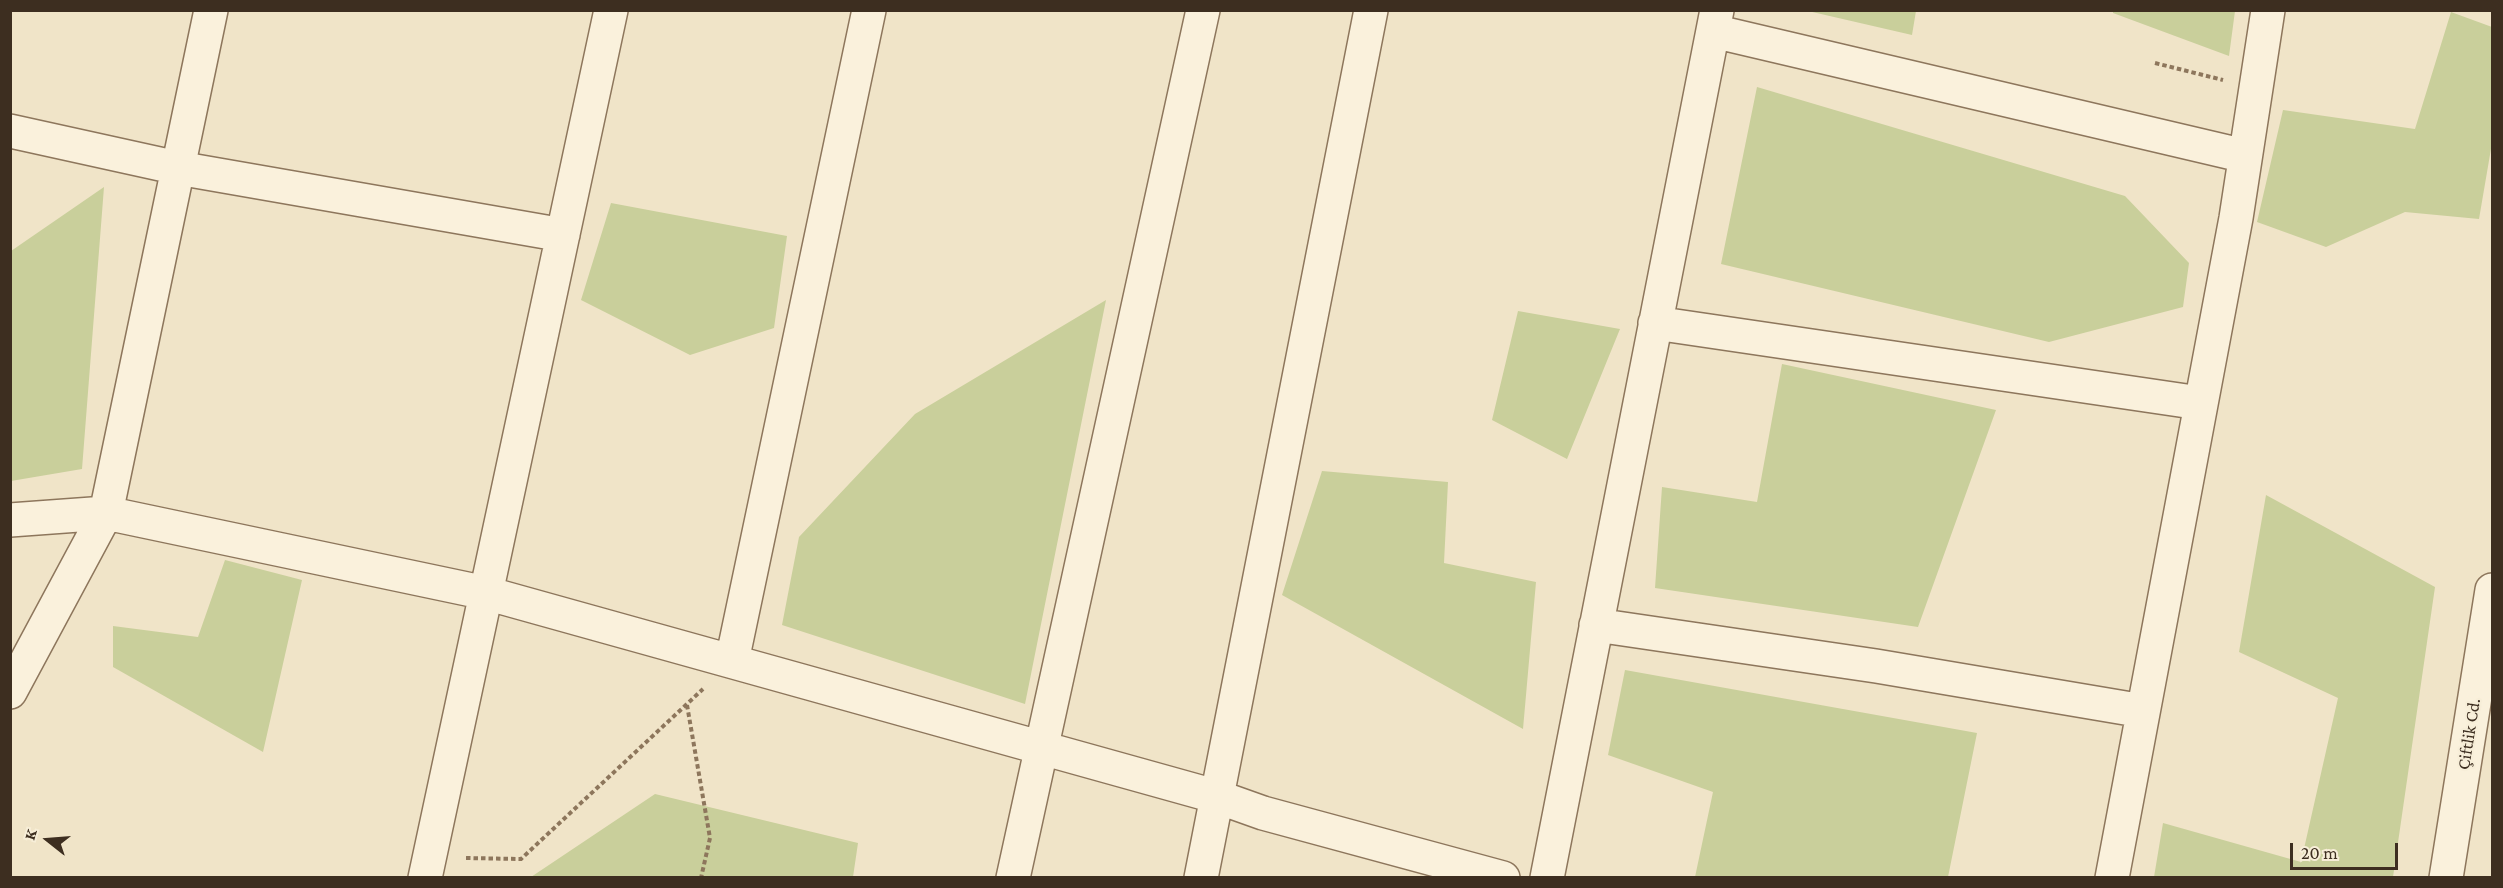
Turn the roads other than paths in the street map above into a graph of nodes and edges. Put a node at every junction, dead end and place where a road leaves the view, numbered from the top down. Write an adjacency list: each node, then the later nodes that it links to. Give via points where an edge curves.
1 (211, 10): 10 (street)
2 (611, 10): 11 (street)
3 (868, 10): 19 (street)
4 (1203, 10): 22 (street)
5 (1371, 10): 23 (street)
6 (2268, 10): 9 (street)
7 (1715, 21): 9 (street); 12 (street)
8 (10, 131): 10 (street)
9 (2245, 156): 13 (street)
10 (178, 168): 11 (street); 14 (street)
11 (563, 235): 17 (street)
12 (1655, 323): 13 (street); 18 (street)
13 (2200, 403): 21 (street)
14 (106, 513): 15 (street); 17 (street); 20 (street)
15 (10, 520)
16 (2493, 590): 30 (street, Çiftlik Cd.)
17 (486, 593): 19 (street); 24 (street)
18 (1596, 625): 21 (street); 28 (street)
19 (732, 661): 22 (street)
20 (10, 693)
21 (2143, 711): 29 (street)
22 (1041, 747): 23 (street); 25 (street)
23 (1218, 797): 26 (street); 27 (street, via 1263,813)
24 (427, 867)
25 (1013, 878)
26 (1201, 878)
27 (1503, 878)
28 (1547, 878)
29 (2112, 878)
30 (2446, 878)

